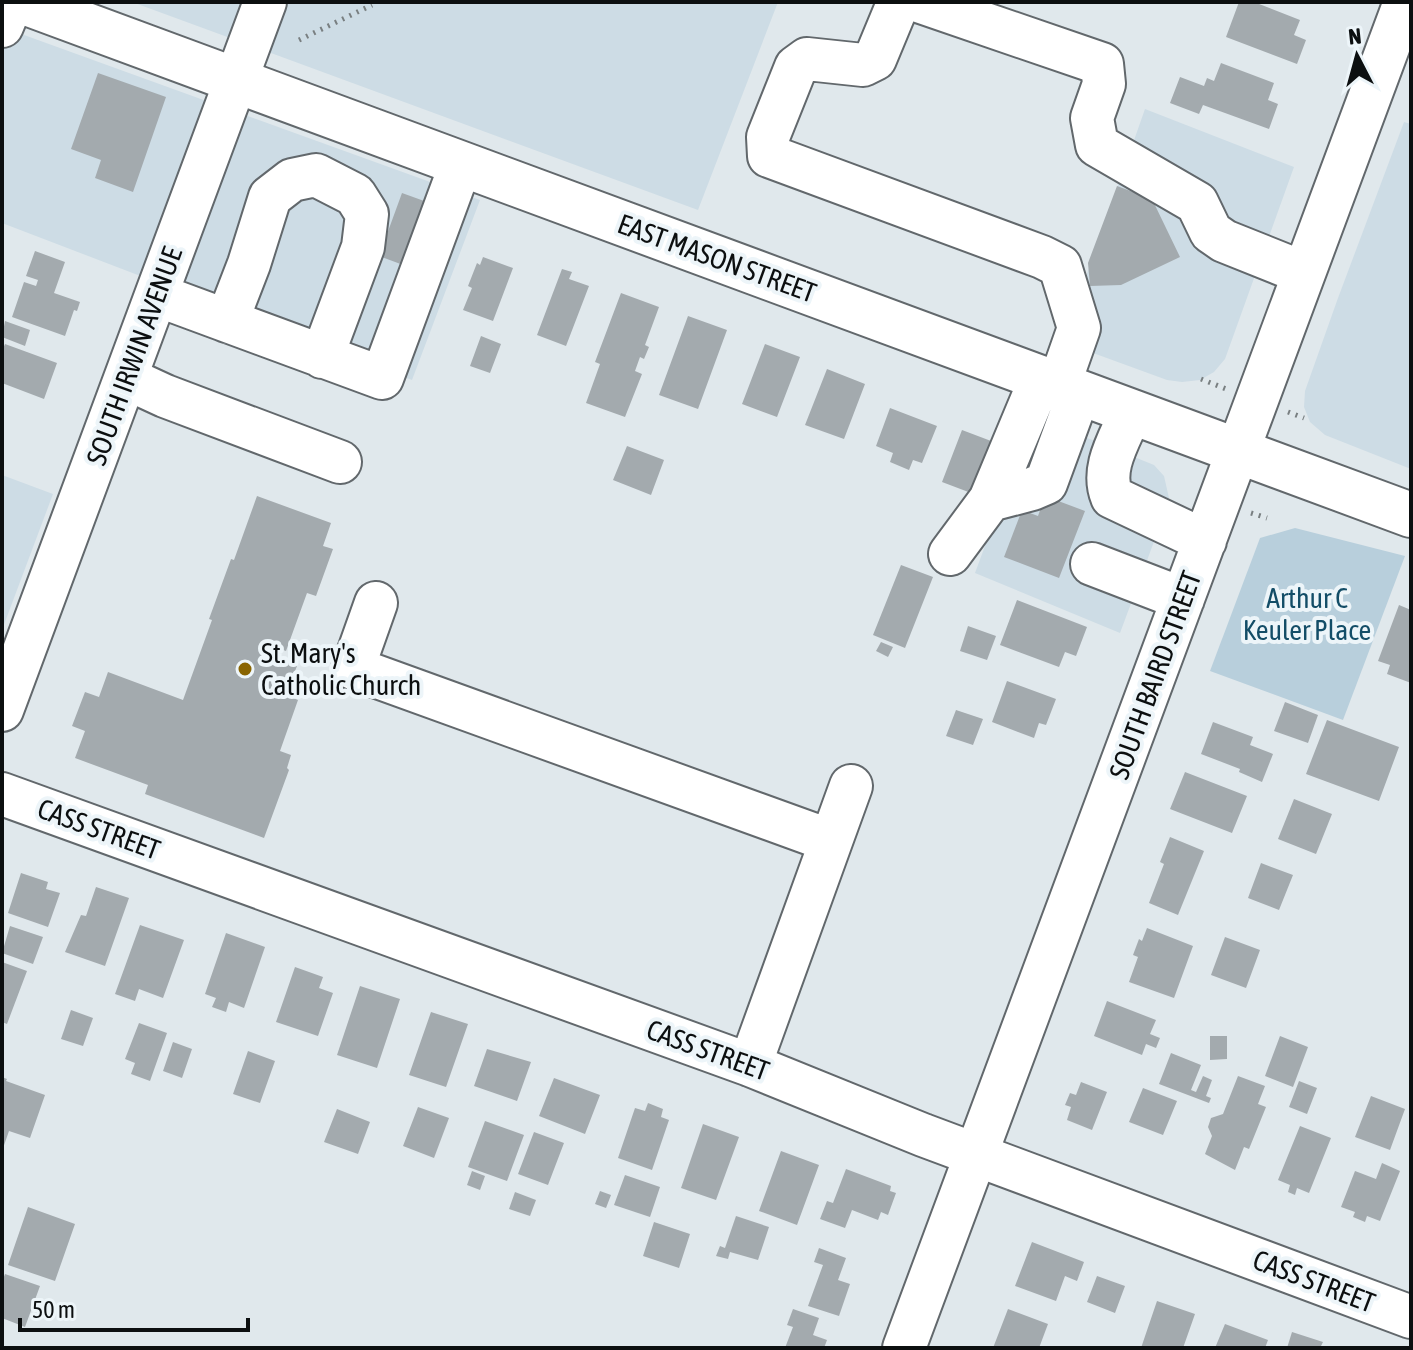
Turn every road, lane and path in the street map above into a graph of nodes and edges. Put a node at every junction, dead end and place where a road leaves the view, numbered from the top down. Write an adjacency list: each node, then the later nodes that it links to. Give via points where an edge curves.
1 (12, 2): 8 (street)
2 (24, 2): 10 (main road, EAST MASON STREET)
3 (265, 2): 10 (street, SOUTH IRWIN AVENUE)
4 (904, 2): 17 (street, via 897,6 875,59 863,65 807,59 796,67 768,137 769,156 1060,266 1079,328)
5 (921, 2): 12 (street, via 1102,64 1104,84 1092,118 1097,145 1197,203 1211,232 1224,241)
6 (1405, 2): 12 (street, SOUTH BAIRD STREET)
7 (372, 5): 9 (path)
8 (2, 26)
9 (299, 40)
10 (236, 80): 11 (main road, EAST MASON STREET); 13 (street, SOUTH IRWIN AVENUE)
11 (461, 164): 15 (street, via 382,378); 17 (main road, EAST MASON STREET)
12 (1304, 273): 19 (street, SOUTH BAIRD STREET)
13 (157, 295): 14 (street); 16 (street, SOUTH IRWIN AVENUE)
14 (227, 321): 15 (street); 15 (street, via 270,197 292,180 316,175 355,195 367,214 363,247)
15 (322, 357)
16 (126, 378): 20 (street); 27 (street, SOUTH IRWIN AVENUE)
17 (1060, 385): 18 (main road, EAST MASON STREET); 23 (street, via 990,500)
18 (1131, 412): 19 (main road, EAST MASON STREET); 22 (street, via 1108,469 1112,497)
19 (1238, 451): 21 (main road, EAST MASON STREET); 22 (street, SOUTH BAIRD STREET)
20 (340, 462)
21 (1411, 515)
22 (1205, 541): 25 (street, SOUTH BAIRD STREET)
23 (950, 554)
24 (1092, 564): 25 (street)
25 (1183, 599): 32 (street, SOUTH BAIRD STREET)
26 (376, 603): 30 (street, via 353,668)
27 (2, 710)
28 (851, 786): 30 (street)
29 (2, 794): 31 (street, CASS STREET)
30 (831, 841): 31 (street)
31 (750, 1065): 32 (street, CASS STREET)
32 (977, 1154): 33 (street, CASS STREET); 34 (street, SOUTH BAIRD STREET)
33 (1411, 1317)
34 (904, 1348)

